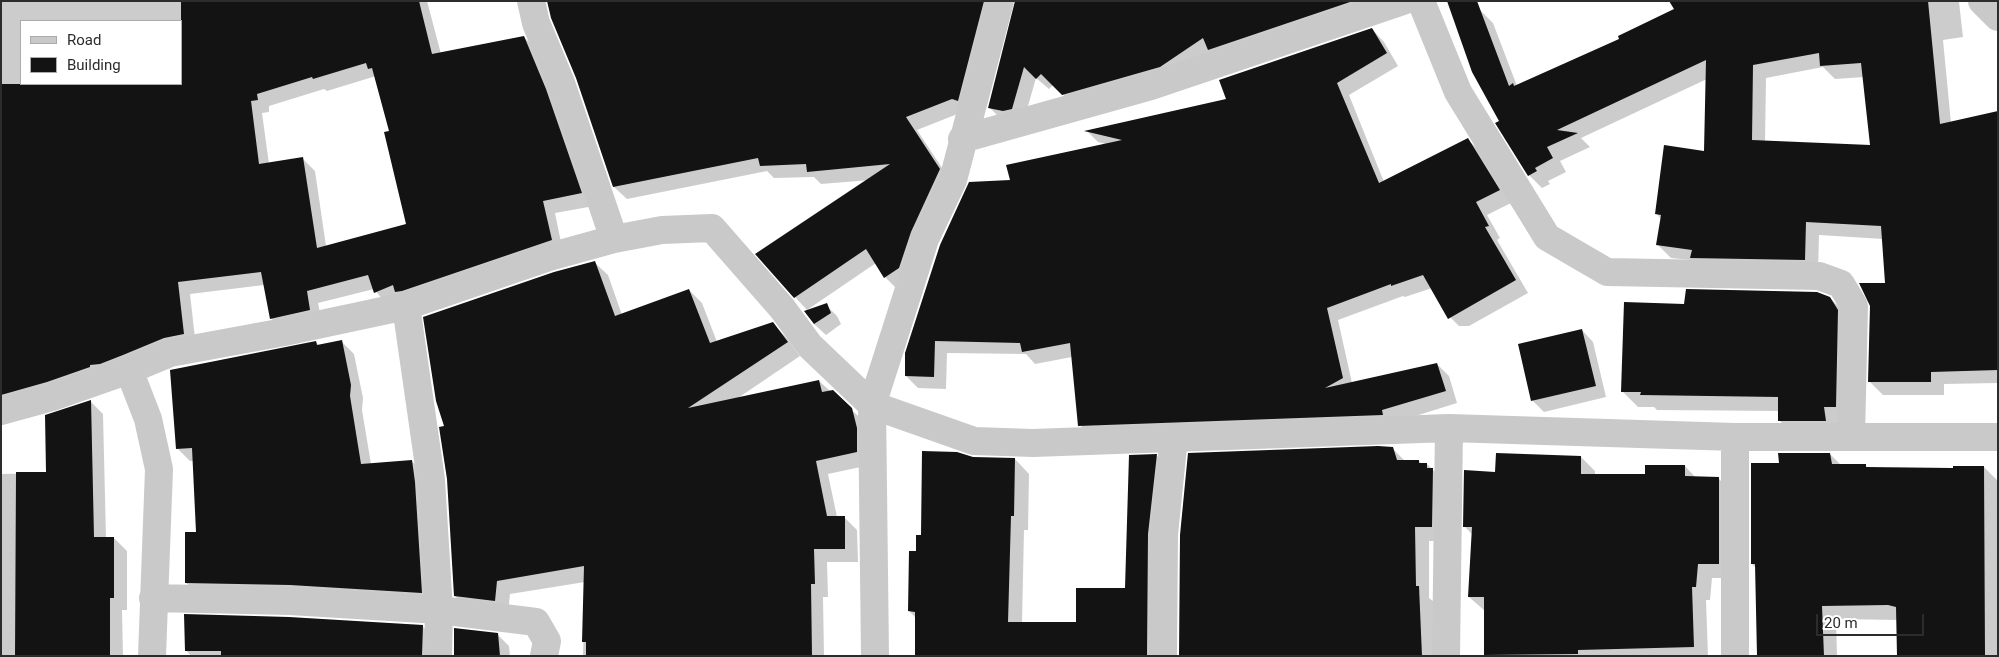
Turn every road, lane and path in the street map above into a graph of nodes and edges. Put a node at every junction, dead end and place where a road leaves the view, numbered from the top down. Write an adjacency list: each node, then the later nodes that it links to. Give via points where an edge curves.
1 (531, 1): 8 (street, via 536,23 561,83)
2 (1000, 1): 7 (street)
3 (1403, 1): 7 (street, via 1151,86)
4 (1421, 1): 15 (street, via 1458,92 1548,237 1607,272 1819,276 1841,284 1854,306)
5 (1982, 1): 6 (street)
6 (1998, 17)
7 (962, 139): 11 (street, via 953,180 925,239)
8 (614, 239): 9 (street, via 549,257); 11 (street, via 662,230 712,228 782,308 810,346)
9 (406, 306): 10 (street, via 170,353); 19 (street, via 431,480)
10 (129, 370): 12 (street); 18 (street, via 148,419 158,469)
11 (872, 405): 17 (street, via 974,441 1032,443); 23 (street)
12 (1, 411)
13 (1449, 428): 14 (street); 17 (street); 25 (street)
14 (1735, 437): 15 (street); 26 (street)
15 (1851, 437): 16 (street)
16 (1998, 437)
17 (1174, 438): 24 (street, via 1164,534)
18 (153, 598): 19 (street, via 290,601); 20 (street)
19 (439, 610): 21 (street); 22 (street, via 536,622 547,641)
20 (152, 656)
21 (438, 656)
22 (544, 656)
23 (875, 656)
24 (1163, 656)
25 (1446, 656)
26 (1735, 656)

